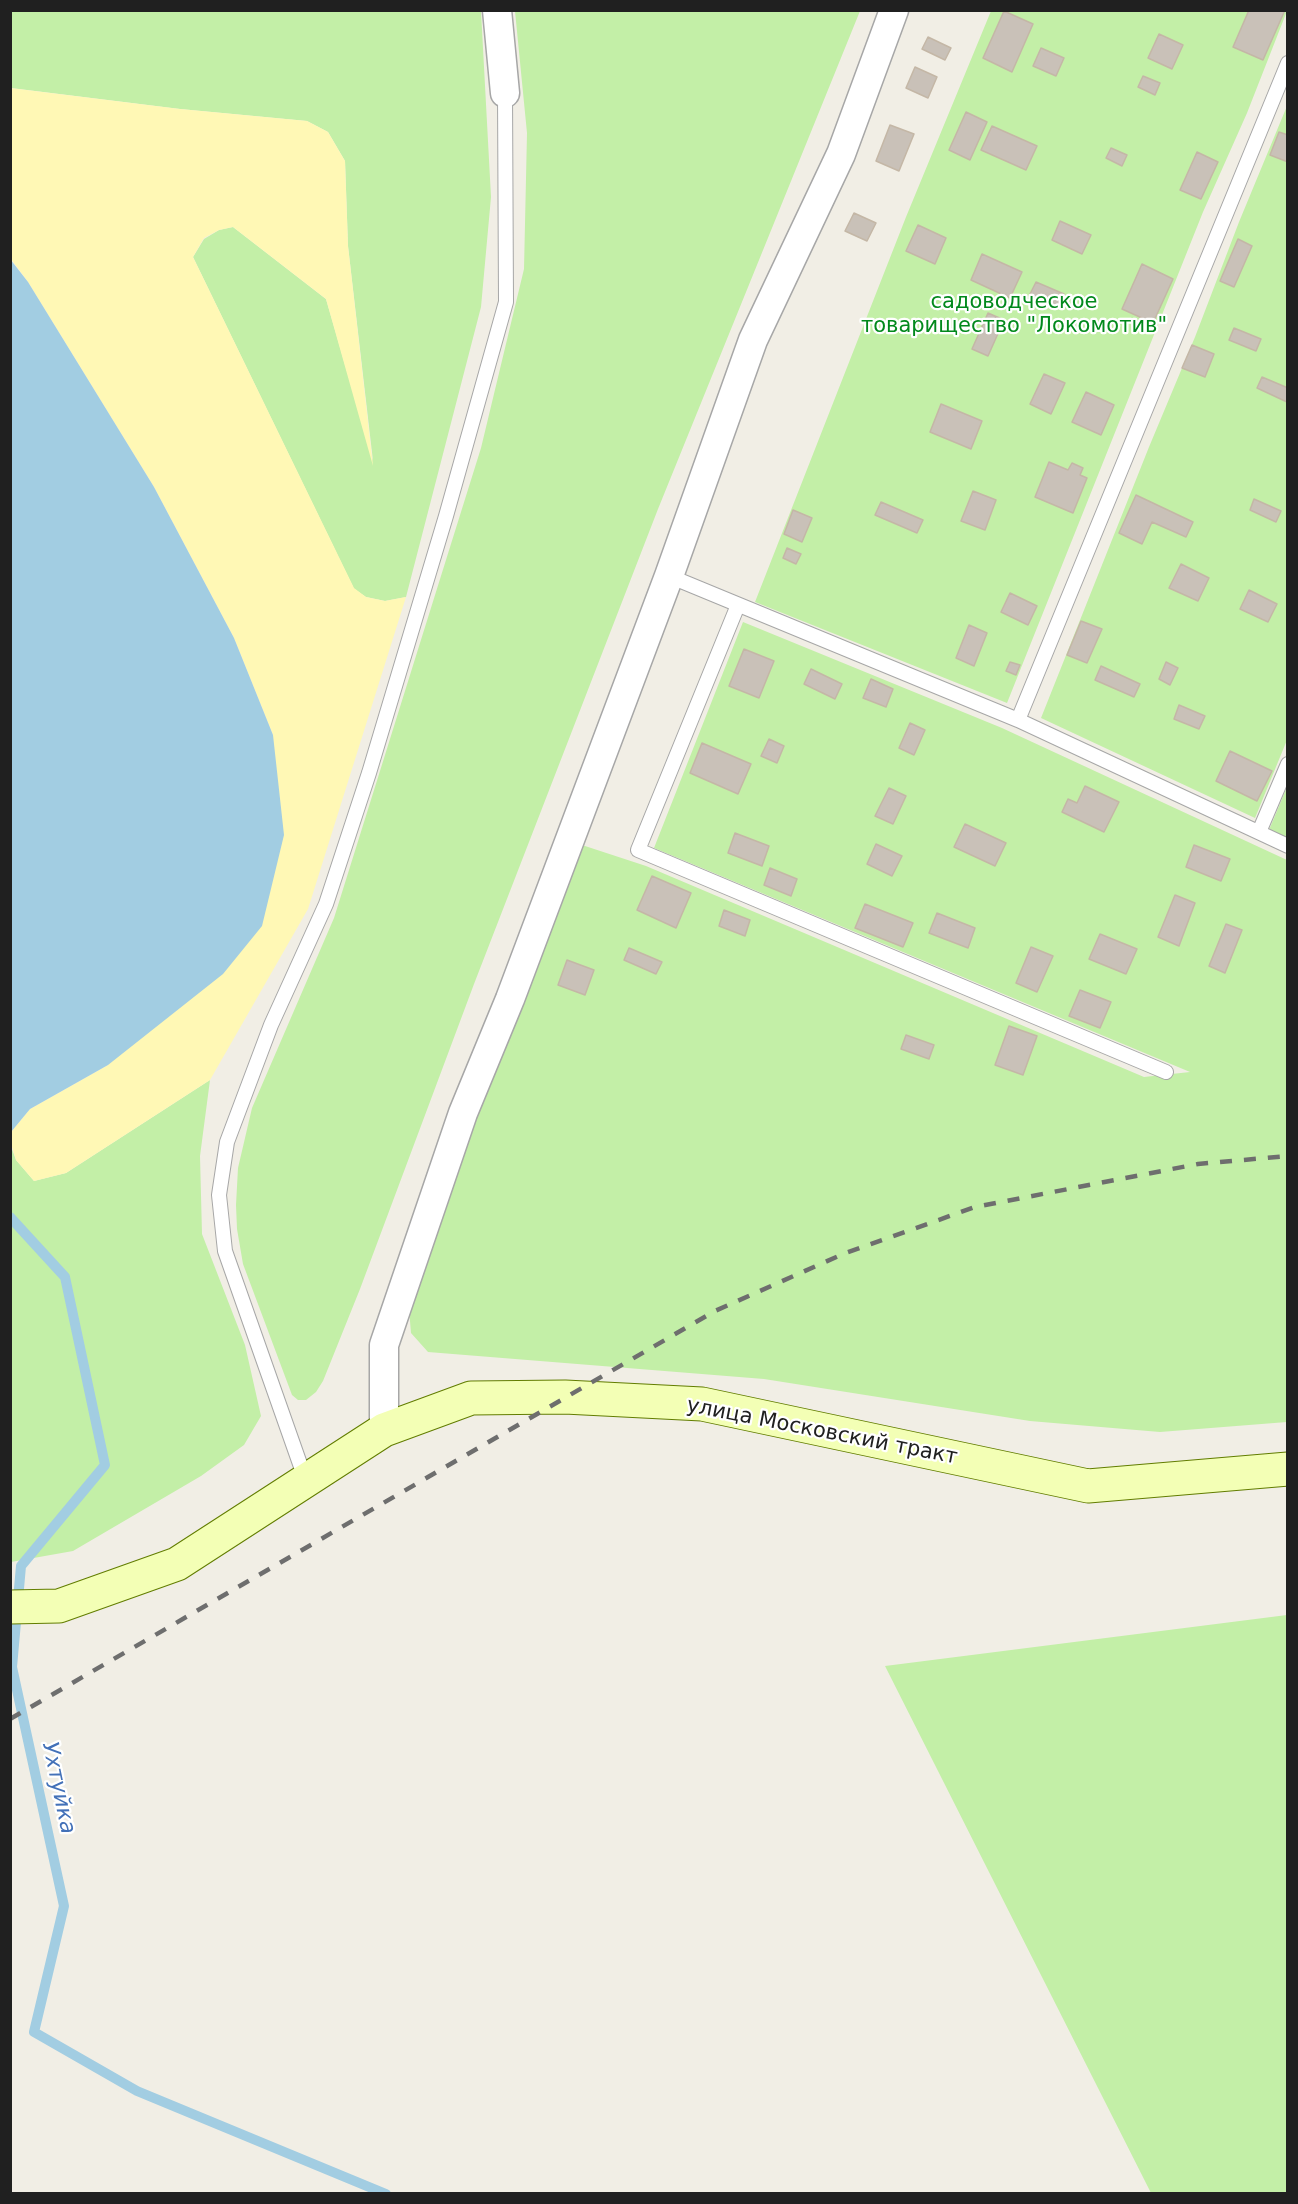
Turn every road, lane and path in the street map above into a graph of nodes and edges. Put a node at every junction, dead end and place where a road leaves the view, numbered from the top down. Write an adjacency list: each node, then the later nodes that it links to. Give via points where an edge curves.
1 (497, 10): 4 (street)
2 (894, 10): 5 (street, via 841,154 753,340)
3 (1287, 63): 7 (lane)
4 (505, 93): 14 (lane, via 506,302 369,773 326,904 271,1025 227,1142 219,1195 225,1251)
5 (669, 576): 6 (lane); 12 (street, via 510,999 463,1113 384,1345)
6 (738, 605): 7 (lane); 11 (lane, via 638,850)
7 (1018, 720): 9 (lane)
8 (1287, 764): 9 (lane)
9 (1259, 832): 10 (lane)
10 (1287, 846)
11 (1166, 1072)
12 (384, 1430): 13 (street, улица Московский тракт, via 471,1398 565,1397 702,1404 1088,1486); 14 (street, улица Московский тракт)
13 (1287, 1469)
14 (306, 1481): 15 (street, улица Московский тракт, via 177,1564 59,1606)
15 (10, 1607)

